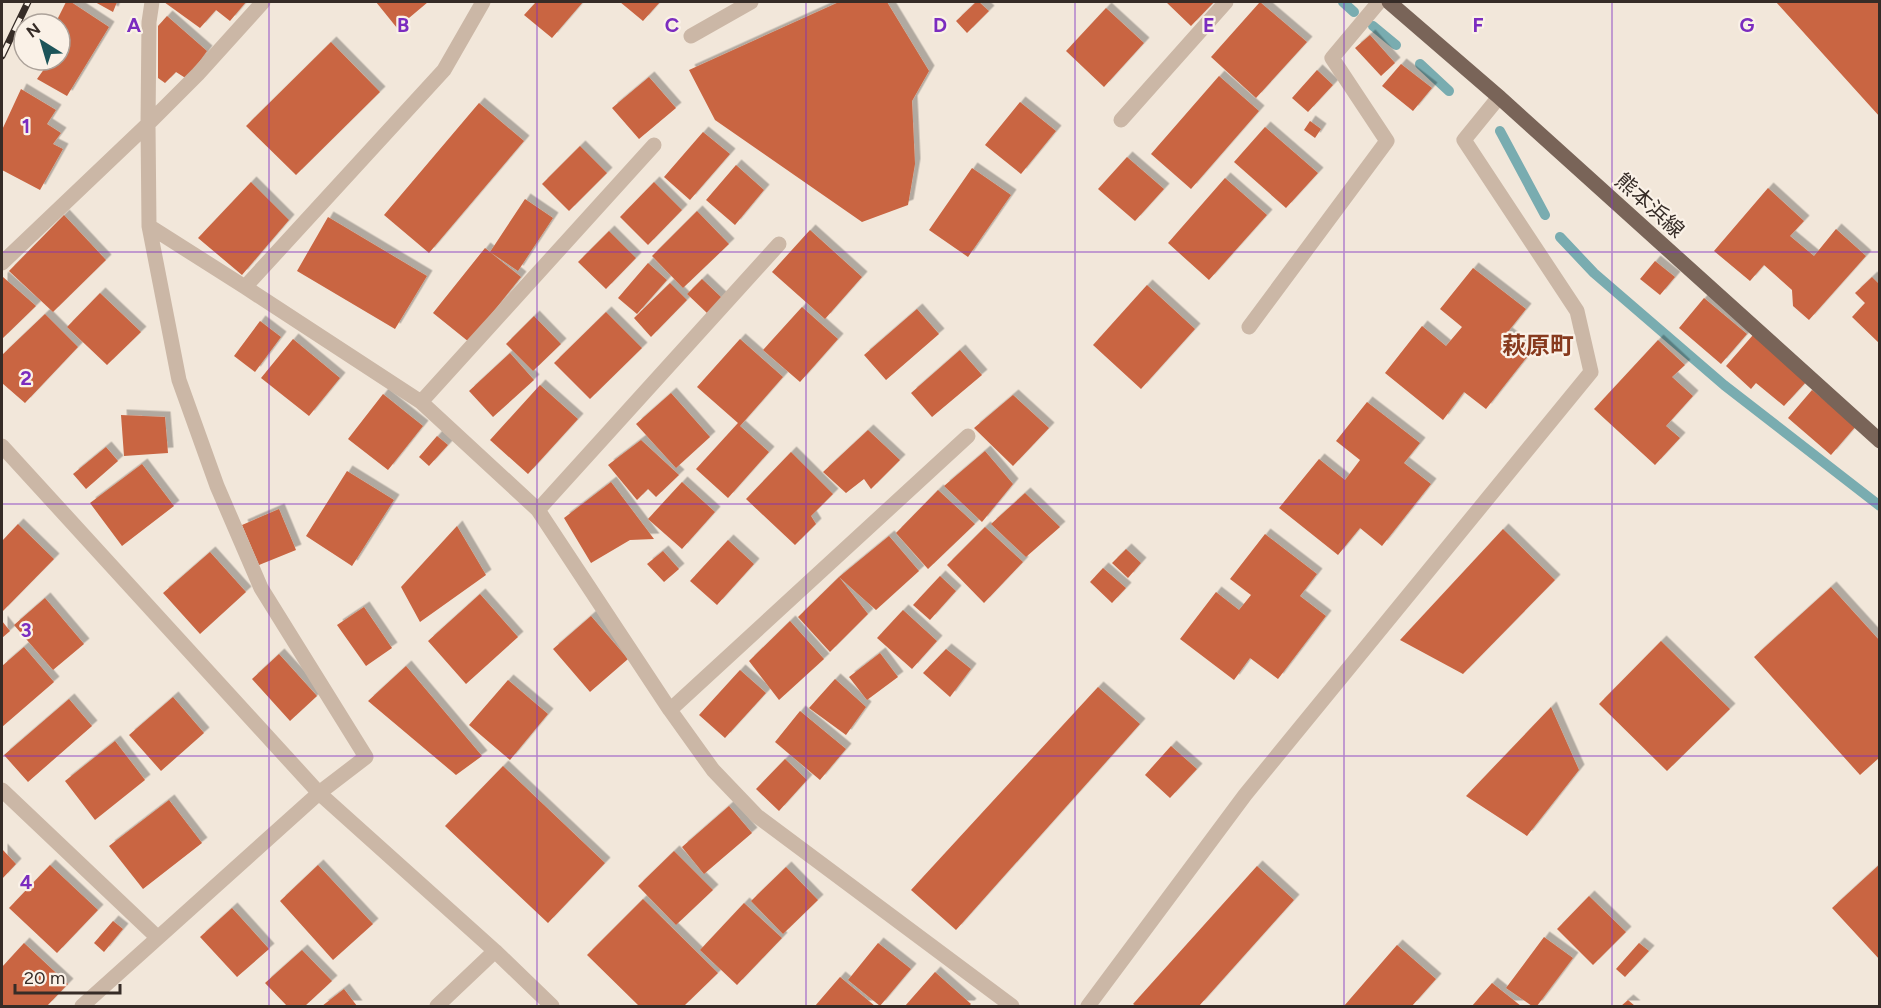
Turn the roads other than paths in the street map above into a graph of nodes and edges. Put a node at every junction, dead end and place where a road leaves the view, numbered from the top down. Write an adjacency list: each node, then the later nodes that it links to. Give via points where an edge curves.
1 (152, 2): 11 (street)
2 (263, 2): 11 (street)
3 (483, 2): 16 (street, via 444,70)
4 (752, 2): 8 (street)
5 (1226, 2): 10 (street)
6 (1379, 2): 17 (street, via 1332,58 1387,141)
7 (1389, 2): 9 (main road, 熊本浜線)
8 (691, 36)
9 (1499, 97): 20 (main road, 熊本浜線); 32 (street, via 1464,140 1576,311 1591,372 1245,795)
10 (1121, 120)
11 (148, 124): 13 (street); 15 (street)
12 (654, 145): 18 (street)
13 (149, 226): 16 (street); 25 (street, via 179,381 217,486 261,588 366,757)
14 (779, 244): 22 (street)
15 (2, 263)
16 (245, 287): 18 (street)
17 (1249, 327)
18 (421, 402): 22 (street)
19 (968, 436): 23 (street)
20 (1880, 441)
21 (2, 446): 25 (street)
22 (537, 510): 23 (street)
23 (670, 710): 31 (street, via 713,770 757,816)
24 (2, 790): 26 (street)
25 (319, 793): 26 (street); 27 (street)
26 (157, 937): 28 (street)
27 (495, 951): 29 (street); 30 (street)
28 (82, 1006)
29 (436, 1006)
30 (552, 1006)
31 (1012, 1006)
32 (1088, 1006)

